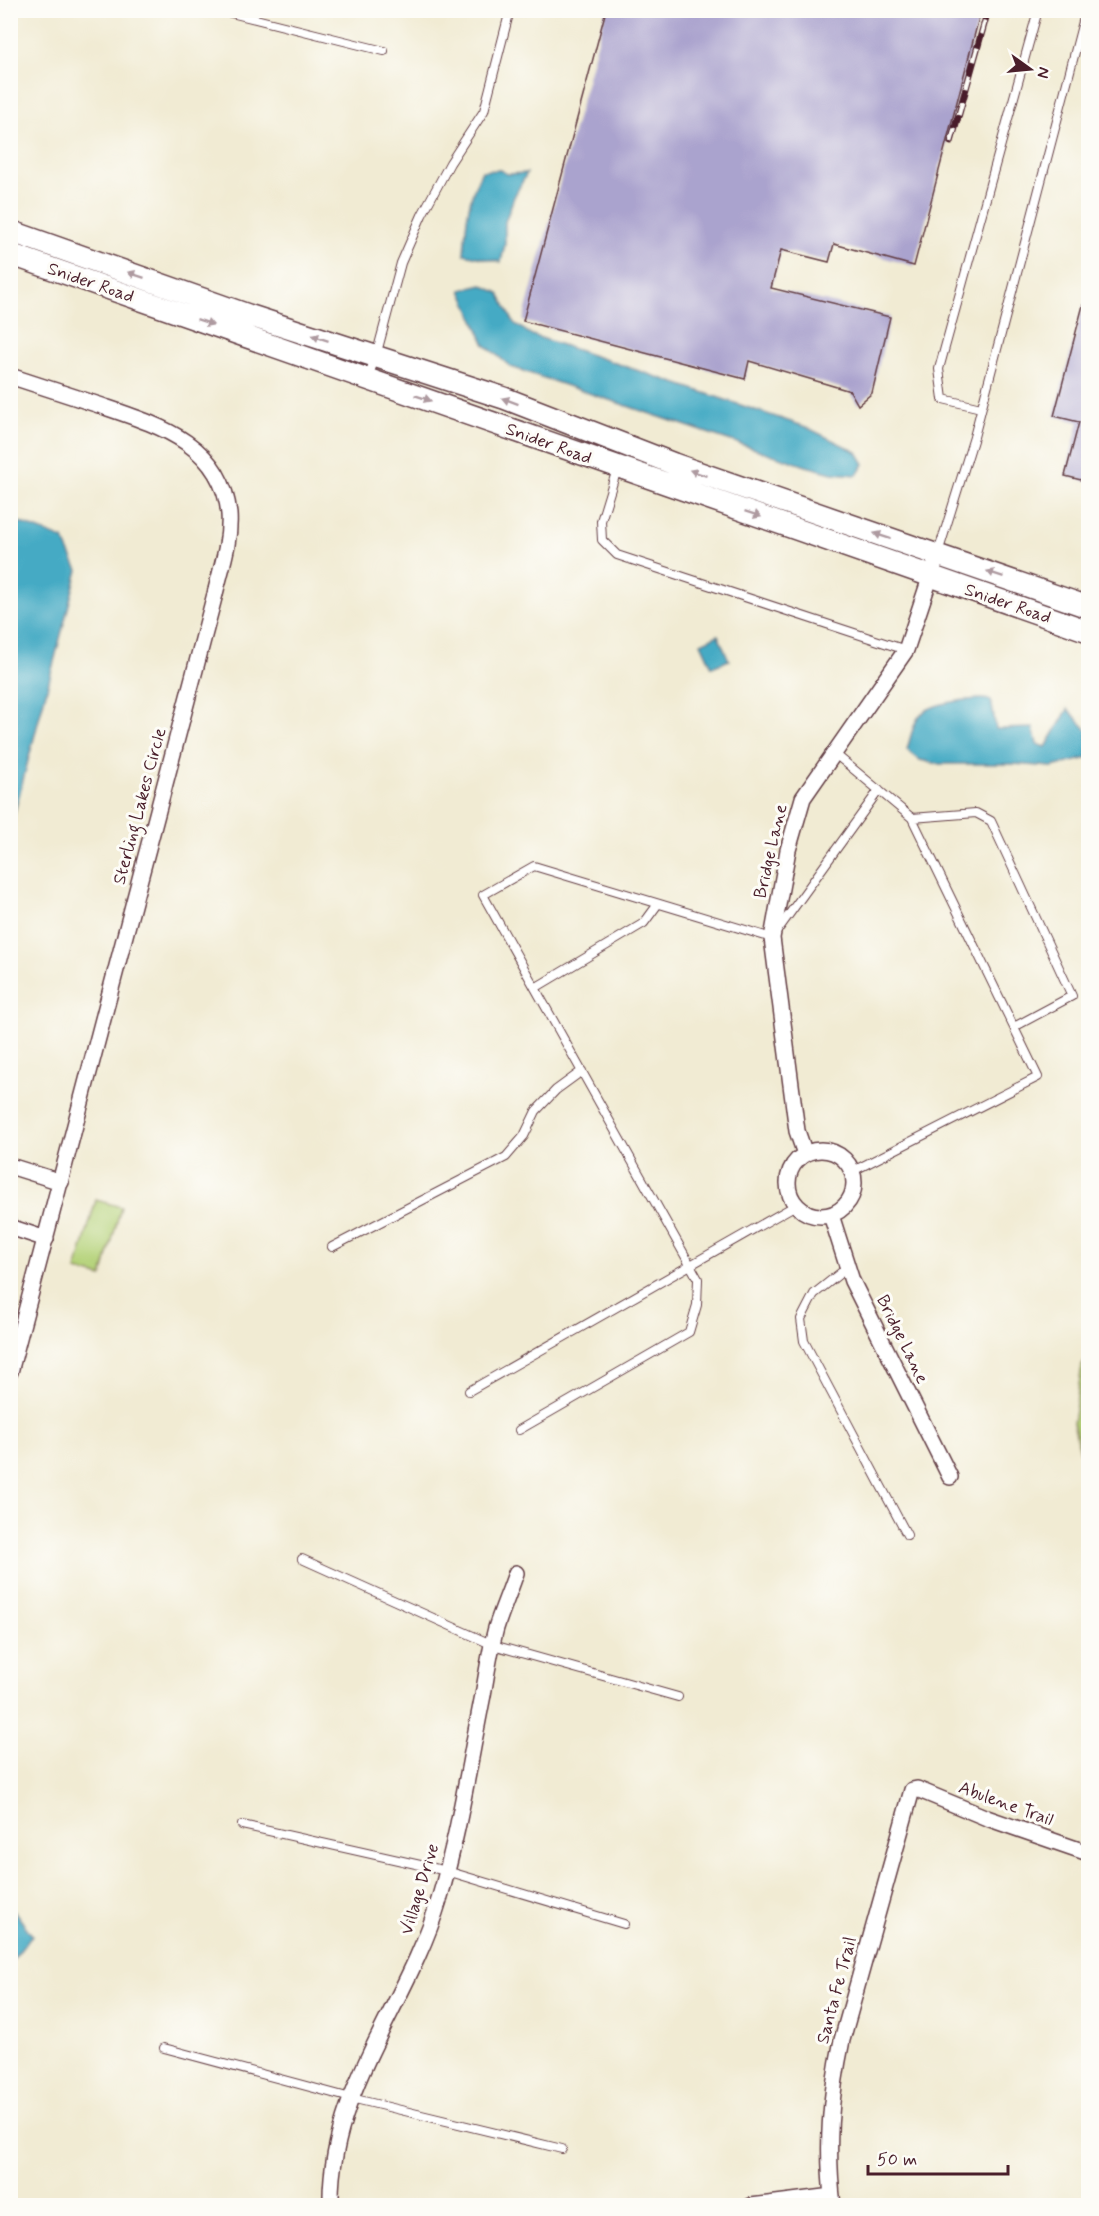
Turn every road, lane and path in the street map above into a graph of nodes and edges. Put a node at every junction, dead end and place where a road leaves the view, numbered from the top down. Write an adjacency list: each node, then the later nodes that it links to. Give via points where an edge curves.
1 (219, 10): 5 (lane)
2 (510, 10): 8 (lane, via 484,111 422,215 401,263)
3 (1038, 10): 11 (lane, via 939,369 943,399)
4 (1086, 10): 11 (lane)
5 (384, 51)
6 (10, 231): 8 (street, Snider Road, one-way to 6)
7 (10, 254): 10 (street, Snider Road, one-way to 10)
8 (376, 356): 10 (lane); 13 (street, Snider Road, one-way to 8, via 674,464 504,398)
9 (10, 376): 29 (street, Sterling Lakes Circle, via 176,434 198,451 215,473 229,512 228,540 215,594)
10 (368, 378): 12 (street, Snider Road, one-way to 12)
11 (981, 408): 13 (lane)
12 (618, 468): 14 (street, Snider Road, one-way to 14); 17 (lane, via 601,521 602,540 617,555)
13 (938, 555): 14 (street, Bridge Lane); 15 (street, Snider Road, one-way to 13)
14 (931, 576): 16 (street, Snider Road); 17 (street, Bridge Lane)
15 (1089, 607)
16 (1089, 631)
17 (906, 650): 18 (street, Bridge Lane)
18 (834, 753): 19 (lane); 22 (street, Bridge Lane, via 803,798 788,850)
19 (879, 790): 20 (lane); 22 (lane)
20 (912, 818): 24 (lane); 24 (lane, via 976,813 991,821 1072,996)
21 (658, 904): 22 (lane); 23 (lane, via 644,923); 23 (lane, via 534,866 483,895)
22 (771, 938): 26 (street, Bridge Lane, via 797,1131)
23 (535, 988): 25 (lane)
24 (1014, 1028): 28 (lane, via 1038,1077)
25 (582, 1071): 34 (lane, via 556,1090 536,1112 524,1137 506,1157); 35 (lane)
26 (804, 1154): 28 (street, via 815,1150 833,1152 843,1157); 30 (street, via 795,1162 788,1179)
27 (10, 1166): 29 (street)
28 (853, 1171): 31 (street, via 853,1195 847,1205)
29 (61, 1182): 33 (street, Sterling Lakes Circle)
30 (796, 1205): 31 (street, via 814,1216); 35 (lane)
31 (831, 1215): 36 (street, Bridge Lane)
32 (10, 1227): 33 (street)
33 (46, 1239): 37 (street, Sterling Lakes Circle)
34 (332, 1247)
35 (690, 1265): 38 (lane); 39 (lane, via 698,1279 697,1305 689,1332)
36 (848, 1267): 40 (street, Bridge Lane); 41 (lane, via 814,1294 801,1319 804,1341)
37 (10, 1372)
38 (469, 1391)
39 (519, 1430)
40 (950, 1477)
41 (907, 1535)
42 (302, 1559): 44 (lane)
43 (516, 1573): 44 (street, Village Drive)
44 (493, 1645): 45 (lane); 49 (street, Village Drive)
45 (678, 1697)
46 (912, 1790): 48 (street, Abulene Trail); 54 (street, Santa Fe Trail, via 834,2080 829,2163)
47 (242, 1825): 49 (lane)
48 (1089, 1853)
49 (447, 1871): 50 (lane); 52 (street, Village Drive, via 430,1928)
50 (624, 1924)
51 (164, 2048): 52 (lane)
52 (351, 2098): 53 (lane); 55 (street, Village Drive, via 336,2145)
53 (562, 2149)
54 (833, 2201): 56 (street)
55 (331, 2205)
56 (751, 2205)

